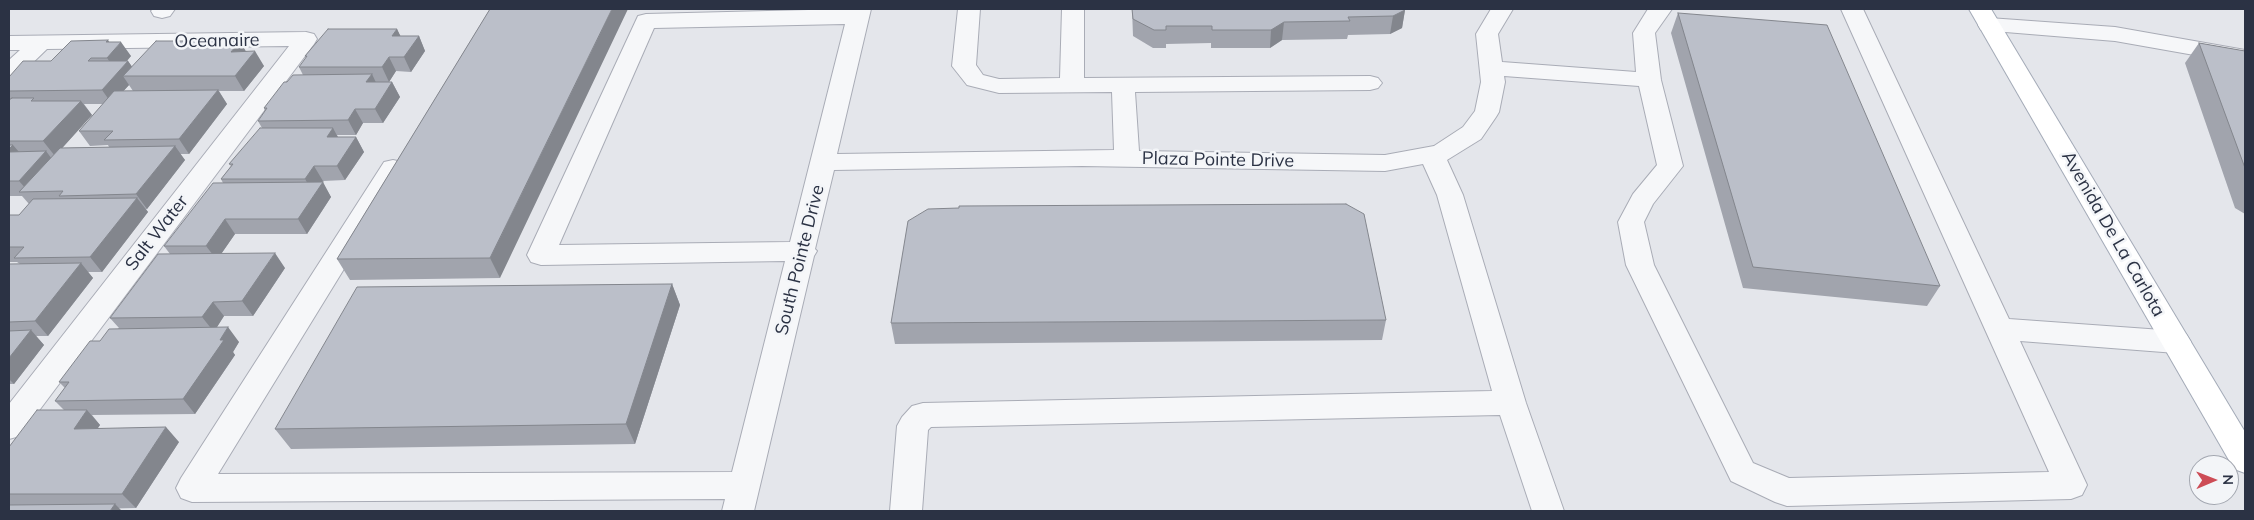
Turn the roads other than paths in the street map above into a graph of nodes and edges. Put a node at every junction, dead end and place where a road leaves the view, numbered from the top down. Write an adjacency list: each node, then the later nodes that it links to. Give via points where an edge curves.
1 (969, 9): 17 (street, via 964,66 975,80 999,86)
2 (1074, 9): 17 (street)
3 (1502, 9): 12 (street, Plaza Pointe Drive, via 1487,34)
4 (1661, 9): 14 (street, via 1644,33)
5 (1852, 9): 23 (street)
6 (860, 13): 21 (street, South Pointe Drive); 22 (street, via 646,21 541,255)
7 (1985, 17): 11 (street); 24 (main road, Avenida De La Carlota)
8 (306, 40): 10 (street, Oceanaire); 26 (street, Salt Water)
9 (9, 43): 10 (street, Oceanaire)
10 (40, 43): 13 (street)
11 (2245, 56)
12 (1491, 68): 14 (street); 19 (street, Plaza Pointe Drive, via 1493,82 1487,112 1472,133 1440,154)
13 (9, 73)
14 (1649, 80): 23 (street, via 1670,166 1642,200 1631,222 1640,265 1742,472 1786,492 2071,485)
15 (1370, 83): 16 (street)
16 (1123, 84): 17 (street); 20 (street)
17 (1072, 85)
18 (407, 146): 28 (street, via 192,488)
19 (1432, 155): 20 (street, Plaza Pointe Drive, via 1385,163); 25 (street, via 1450,194)
20 (1127, 159): 21 (street, Plaza Pointe Drive)
21 (824, 162): 22 (street, South Pointe Drive)
22 (802, 251): 28 (street, South Pointe Drive)
23 (1999, 328): 24 (street)
24 (2176, 342): 27 (main road, Avenida De La Carlota)
25 (1511, 403): 29 (street, via 923,415 913,426); 30 (street)
26 (9, 427)
27 (2245, 460)
28 (742, 498)
29 (906, 511)
30 (1548, 511)

